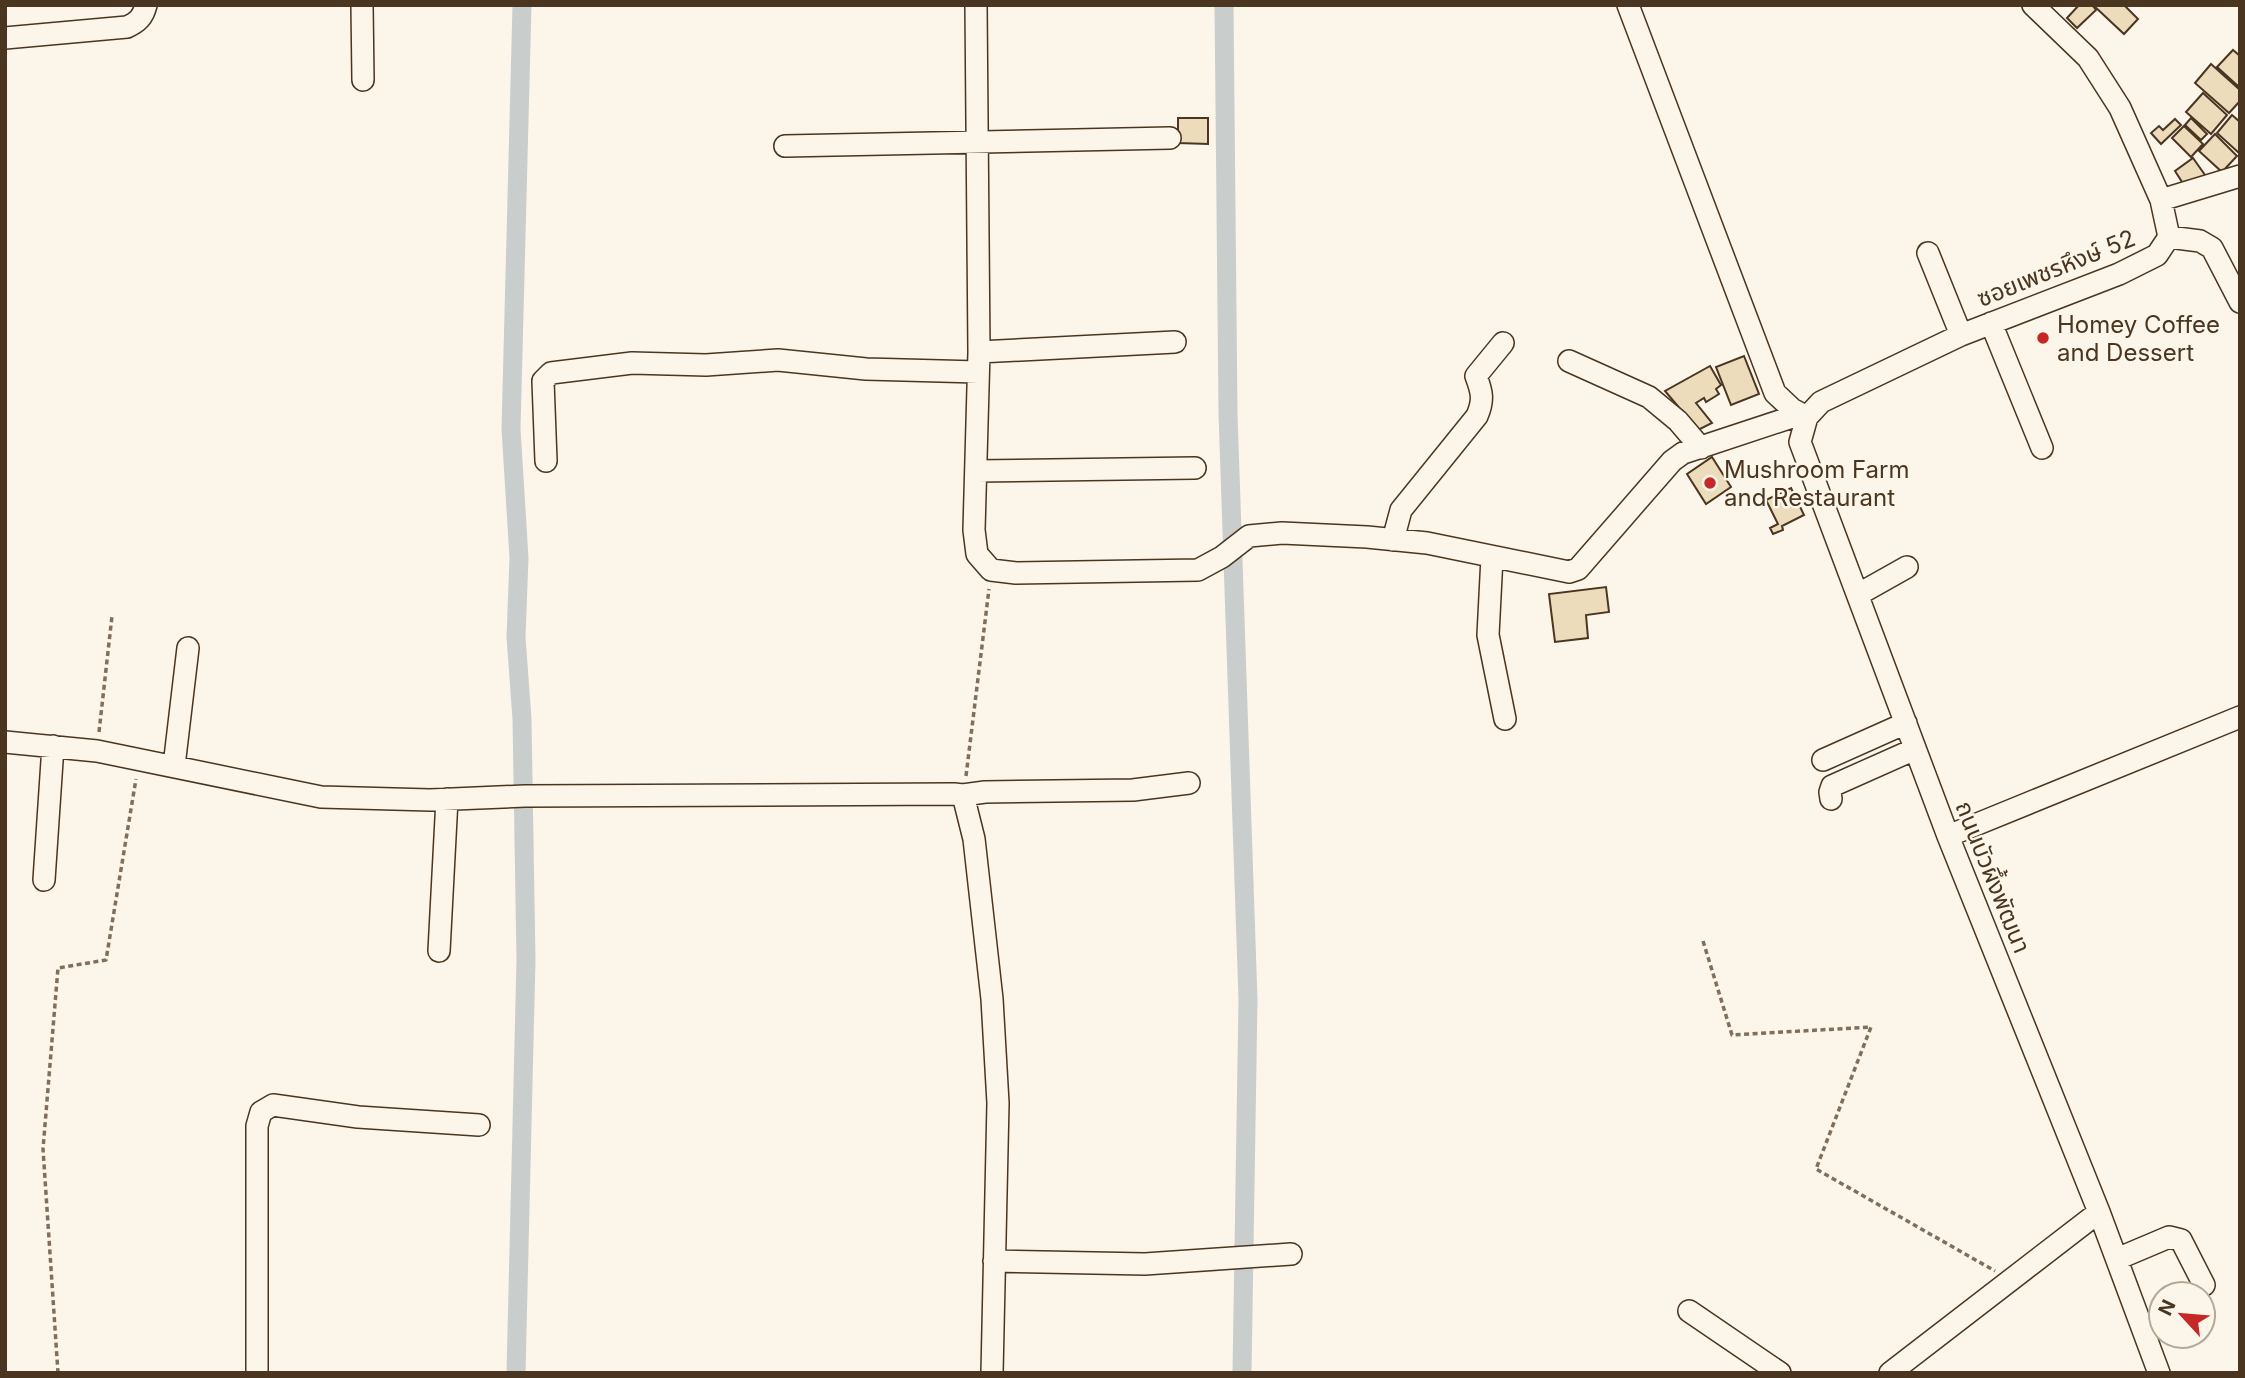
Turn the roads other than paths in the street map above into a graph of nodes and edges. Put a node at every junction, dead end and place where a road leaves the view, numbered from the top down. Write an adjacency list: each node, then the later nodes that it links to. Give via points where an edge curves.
1 (146, 5): 6 (street, via 138,22 127,27)
2 (362, 5): 7 (street)
3 (976, 5): 9 (street)
4 (1628, 5): 22 (street, via 1774,393 1792,409)
5 (2044, 9): 12 (street, ซอยเพชรหึงษ์ 52, via 2088,58 2120,108)
6 (5, 38)
7 (363, 80)
8 (1170, 138): 9 (street)
9 (978, 140): 10 (street); 21 (street)
10 (785, 146)
11 (2240, 176): 12 (street)
12 (2161, 200): 13 (street, ซอยเพชรหึงษ์ 52)
13 (2169, 237): 15 (street, via 2200,241 2212,248); 16 (street, ซอยเพชรหึงษ์ 52, via 2157,255 2119,274)
14 (1928, 253): 17 (street)
15 (2240, 302)
16 (1991, 323): 17 (street, ซอยเพชรหึงษ์ 52); 24 (street)
17 (1961, 335): 22 (street, ซอยเพชรหึงษ์ 52)
18 (1175, 342): 21 (street)
19 (1503, 342): 28 (street, via 1476,376 1483,404 1477,416 1401,510)
20 (1569, 361): 23 (street, via 1649,397)
21 (979, 362): 25 (street, via 866,369 778,360 706,365 632,363 551,373 542,381); 27 (street)
22 (1811, 413): 23 (street, ซอยเพชรหึงษ์ 52); 31 (street, ถนนบัวผึ้งพัฒนา, via 1800,442)
23 (1701, 448): 29 (street, ซอยเพชรหึงษ์ 52, via 1672,461 1578,569 1569,572)
24 (2042, 448)
25 (545, 461)
26 (1195, 468): 27 (street)
27 (975, 471): 28 (street, via 977,554 992,570 1198,569 1249,536 1282,533)
28 (1393, 540): 29 (street)
29 (1492, 556): 34 (street, via 1488,635)
30 (1907, 567): 31 (street)
31 (1858, 594): 35 (street, ถนนบัวผึ้งพัฒนา)
32 (188, 648): 40 (street)
33 (2240, 717): 45 (street)
34 (1505, 719)
35 (1906, 723): 38 (street, ถนนบัวผึ้งพัฒนา); 39 (street)
36 (5, 742): 37 (street)
37 (52, 746): 40 (street); 46 (street)
38 (1916, 749): 44 (street, via 1832,786); 45 (street, ถนนบัวผึ้งพัฒนา)
39 (1823, 760)
40 (174, 766): 43 (street, via 321,797)
41 (1189, 783): 42 (street, via 1133,790)
42 (963, 795): 43 (street); 52 (street, via 974,839 993,1012 999,1103)
43 (447, 799): 47 (street)
44 (1831, 799)
45 (1948, 836): 49 (street, ถนนบัวผึ้งพัฒนา)
46 (44, 880)
47 (439, 951)
48 (478, 1125): 56 (street, via 358,1117 273,1105 261,1112 257,1126)
49 (2099, 1212): 51 (street, ถนนบัวผึ้งพัฒนา); 55 (street)
50 (1291, 1254): 52 (street, via 1145,1264)
51 (2117, 1259): 53 (street, via 2175,1237 2181,1240); 59 (street, ถนนบัวผึ้งพัฒนา)
52 (994, 1261): 57 (street)
53 (2201, 1280)
54 (1689, 1311): 58 (street)
55 (1901, 1369)
56 (257, 1373)
57 (992, 1373)
58 (1780, 1373)
59 (2159, 1373)

